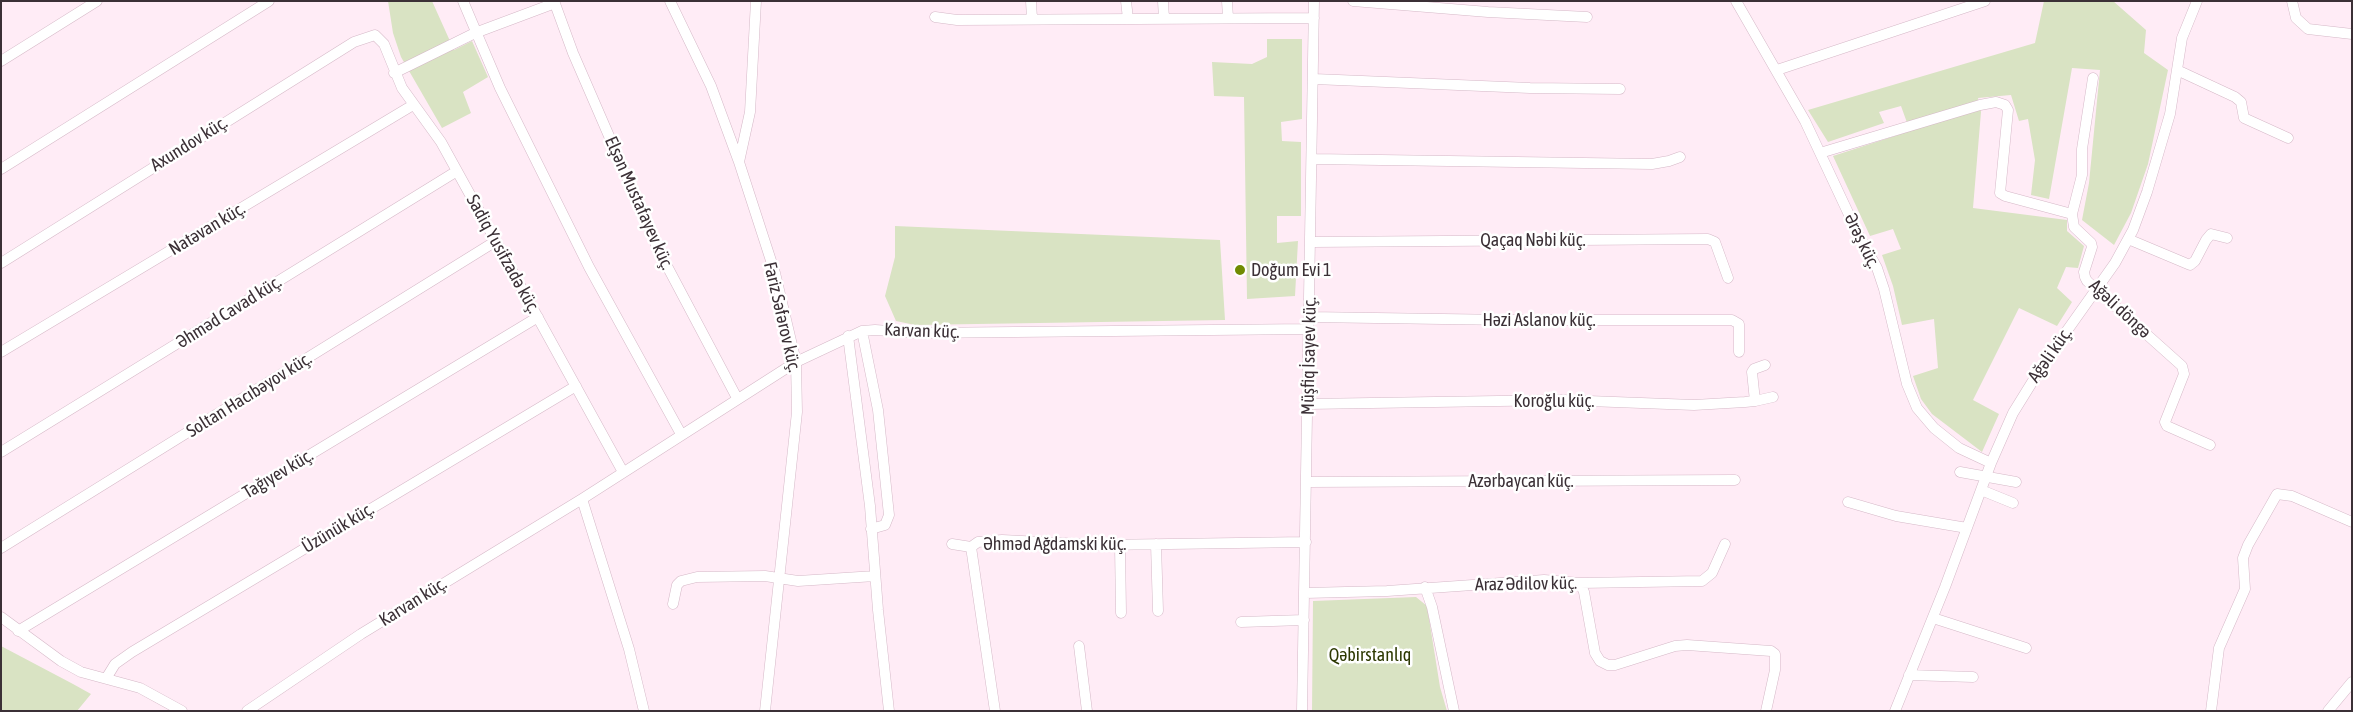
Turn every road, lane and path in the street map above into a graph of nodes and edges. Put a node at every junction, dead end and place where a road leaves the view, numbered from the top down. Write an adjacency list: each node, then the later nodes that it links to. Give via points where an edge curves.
1 (97, 1): 27 (street)
2 (268, 1): 40 (street)
3 (462, 1): 24 (street)
4 (670, 1): 39 (street, Fariz Səfərov küç., via 711,86)
5 (756, 1): 39 (street, via 750,112)
6 (1031, 1): 21 (street)
7 (1126, 1): 22 (street)
8 (1163, 1): 23 (street)
9 (1227, 1): 19 (street)
10 (1314, 1): 20 (street, Müşfiq İsayev küç.)
11 (1353, 1): 17 (street)
12 (1736, 1): 28 (street, Ərəş küç.)
13 (1985, 1): 28 (street)
14 (2197, 1): 29 (street, Ağəli küç., via 2182,38)
15 (2292, 1): 25 (street, via 2296,18 2308,29)
16 (554, 2): 24 (street); 61 (street, Elşən Mustafayev küç., via 658,249)
17 (1587, 17)
18 (935, 18): 21 (street)
19 (1228, 18): 20 (street); 23 (street)
20 (1314, 18): 32 (street, Müşfiq İsayev küç.)
21 (1032, 19): 22 (street)
22 (1128, 19): 23 (street)
23 (1164, 19)
24 (475, 33): 30 (street); 64 (street, via 589,267)
25 (2352, 34)
26 (380, 38): 30 (street, Sadiq Yusifzadə küç.); 47 (street, Axundov küç., via 375,35 354,42)
27 (1, 61)
28 (1777, 70): 36 (street, Ərəş küç.)
29 (2177, 70): 35 (street, via 2236,97 2241,102 2244,118); 44 (street, Ağəli küç., via 2173,100 2150,184)
30 (394, 73): 34 (street, Sadiq Yusifzadə küç.)
31 (2093, 78): 42 (street, via 2082,149 2082,175)
32 (1314, 79): 33 (street); 38 (street, Müşfiq İsayev küç.)
33 (1620, 89)
34 (412, 105): 41 (street, Sadiq Yusifzadə küç., via 441,142); 55 (street, Natəvan küç.)
35 (2288, 138)
36 (1820, 153): 42 (street, via 1980,104 1996,102 2008,110 2000,192 2004,196); 67 (street, Ərəş küç., via 1877,268 1907,384 1917,408 1934,428 1959,448)
37 (1680, 157): 38 (street, via 1652,164)
38 (1313, 159): 46 (street, Müşfiq İsayev küç.)
39 (739, 162): 57 (street, Fariz Səfərov küç., via 775,273)
40 (1, 169)
41 (457, 170): 45 (street, Sadiq Yusifzadə küç.); 66 (street, Əhməd Cavad küç.)
42 (2072, 214): 49 (street, Ağəli döngə, via 2074,227 2090,243 2091,252 2084,272)
43 (2227, 238): 44 (street, via 2211,234 2190,265)
44 (2128, 239): 49 (street, Ağəli küç.)
45 (496, 241): 50 (street, Sadiq Yusifzadə küç.); 87 (street, Soltan Hacıbəyov küç.)
46 (1312, 242): 48 (street, Qaçaq Nəbi küç., via 1708,238 1715,242); 51 (street, Müşfiq İsayev küç.)
47 (1, 263)
48 (1728, 278)
49 (2097, 290): 65 (street, Ağəli döngə, via 2182,366 2184,374 2165,422 2167,426); 67 (street, Ağəli küç., via 2024,392)
50 (538, 317): 59 (street, Sadiq Yusifzadə küç.); 100 (street, Tağıyev küç.)
51 (1309, 317): 52 (street, Müşfiq İsayev küç.); 56 (street, Həzi Aslanov küç., via 1732,320 1740,324)
52 (1309, 329): 53 (street, Karvan küç.); 63 (street, Müşfiq İsayev küç.)
53 (862, 331): 54 (street, Karvan küç.); 80 (street, via 878,410 889,516 885,525)
54 (848, 336): 57 (street, Karvan küç.); 80 (street)
55 (1, 352)
56 (1739, 352)
57 (796, 362): 61 (street, Karvan küç.); 89 (street, Fariz Səfərov küç., via 797,412)
58 (1765, 365): 62 (street, via 1752,372)
59 (576, 386): 68 (street, Sadiq Yusifzadə küç.); 104 (street, Üzünük küç., via 132,652 115,664)
60 (1773, 397): 62 (street, Koroğlu küç.)
61 (737, 398): 64 (street, Karvan küç.)
62 (1755, 401): 63 (street, Koroğlu küç., via 1694,405 1562,400)
63 (1308, 404): 72 (street, Müşfiq İsayev küç.)
64 (681, 434): 68 (street, Karvan küç.)
65 (2210, 445)
66 (1, 452)
67 (1991, 463): 70 (street, Ağəli küç.)
68 (623, 472): 75 (street, Karvan küç.)
69 (1960, 472): 70 (street)
70 (1986, 477): 73 (street); 74 (street, Ağəli küç.)
71 (1735, 480): 72 (street, Azərbaycan küç.)
72 (1307, 482): 81 (street, Müşfiq İsayev küç.)
73 (2016, 482)
74 (1981, 490): 77 (street); 79 (street, Ağəli küç.)
75 (582, 499): 108 (street, Karvan küç., via 361,634); 109 (street, via 629,649)
76 (1848, 502): 79 (street, via 1896,516)
77 (2013, 503)
78 (2352, 522): 118 (street, via 2292,496 2277,494 2243,558 2245,589 2219,648)
79 (1967, 528): 97 (street, Ağəli küç.)
80 (871, 529): 88 (street)
81 (1306, 542): 83 (street, Əhməd Ağdamski küç.); 92 (street, Müşfiq İsayev küç.)
82 (952, 544): 86 (street)
83 (1156, 544): 85 (street, Əhməd Ağdamski küç.); 94 (street)
84 (1725, 544): 90 (street, Araz Ədilov küç., via 1712,573 1702,581)
85 (1120, 545): 86 (street, Əhməd Ağdamski küç., via 1002,540 978,542); 95 (street)
86 (971, 547): 112 (street, Əhməd Ağdamski küç.)
87 (1, 548)
88 (875, 576): 89 (street, via 798,581); 111 (street)
89 (779, 578): 93 (street, via 697,577 677,585); 110 (street, Fariz Səfərov küç.)
90 (1580, 583): 91 (street, Araz Ədilov küç., via 1544,580); 116 (street, via 1595,653 1600,662 1608,666 1687,645 1771,651 1775,654 1775,670)
91 (1425, 587): 92 (street, Araz Ədilov küç.); 115 (street)
92 (1305, 593): 98 (street, Müşfiq İsayev küç.)
93 (674, 604)
94 (1158, 611)
95 (1122, 613)
96 (1, 618): 100 (street)
97 (1933, 618): 102 (street); 103 (street, Ağəli küç.)
98 (1304, 620): 99 (street); 114 (street, Müşfiq İsayev küç.)
99 (1241, 622)
100 (18, 631): 104 (street, via 61,662 81,672)
101 (1079, 646): 113 (street)
102 (2026, 648)
103 (1909, 675): 105 (street); 117 (street, Ağəli küç.)
104 (107, 677): 107 (street, via 140,688)
105 (1973, 677)
106 (2352, 682): 119 (street)
107 (182, 711)
108 (247, 711)
109 (644, 711)
110 (765, 711)
111 (890, 711)
112 (994, 711)
113 (1087, 711)
114 (1302, 711)
115 (1454, 711)
116 (1766, 711)
117 (1895, 711)
118 (2211, 711)
119 (2328, 711)

